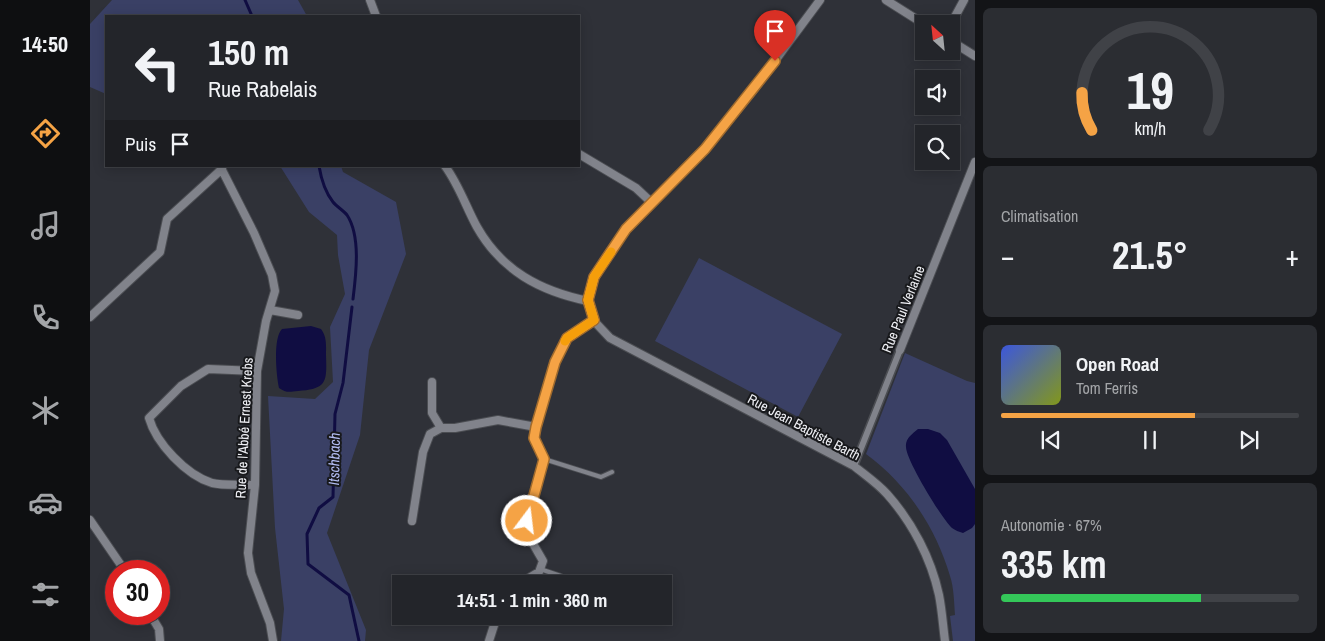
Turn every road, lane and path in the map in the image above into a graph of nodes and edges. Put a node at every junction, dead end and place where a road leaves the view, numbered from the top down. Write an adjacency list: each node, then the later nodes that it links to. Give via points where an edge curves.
1 (370, 0): 5 (street)
2 (820, 0): 14 (street, via 705,149)
3 (886, 0): 7 (street)
4 (964, 0): 6 (street)
5 (376, 15)
6 (956, 15)
7 (915, 18)
8 (960, 47): 9 (street)
9 (975, 56)
10 (580, 155): 14 (street, via 636,188)
11 (975, 162): 20 (street, Rue Paul Verlaine)
12 (446, 167): 15 (street, via 497,256 520,276 550,290)
13 (221, 168): 16 (street, Rue de l'Abbé Ernest Krebs, via 272,275 275,292); 18 (street, via 167,218 160,252)
14 (651, 202): 15 (street, via 626,229 594,277)
15 (588, 300): 19 (street)
16 (270, 310): 17 (street); 21 (street, Rue de l'Abbé Ernest Krebs)
17 (298, 315)
18 (90, 317)
19 (594, 320): 23 (street, via 567,338 555,362); 26 (street, Rue Jean Baptiste Barth, via 610,338)
20 (900, 350): 26 (street, Rue Paul Verlaine)
21 (257, 371): 28 (street, Rue de l'Abbé Ernest Krebs); 28 (street, via 208,369 181,386 149,418 152,431 184,468 212,482)
22 (432, 382): 24 (street, via 432,413)
23 (536, 427): 24 (street, via 498,420); 25 (street, via 534,438)
24 (441, 428): 30 (street, via 430,434 423,452)
25 (544, 459): 27 (lane, via 601,477); 32 (street, via 527,521 528,535 543,561)
26 (854, 466): 40 (street, Rue Jean Baptiste Barth, via 886,493 923,546 939,597)
27 (612, 472)
28 (255, 485): 38 (street, Rue de l'Abbé Ernest Krebs, via 248,553)
29 (90, 520): 31 (street)
30 (412, 522)
31 (117, 560)
32 (540, 569): 33 (street); 34 (lane)
33 (534, 575)
34 (558, 575)
35 (157, 625): 37 (street)
36 (495, 625): 39 (street)
37 (160, 641)
38 (273, 641)
39 (489, 641)
40 (945, 641)

